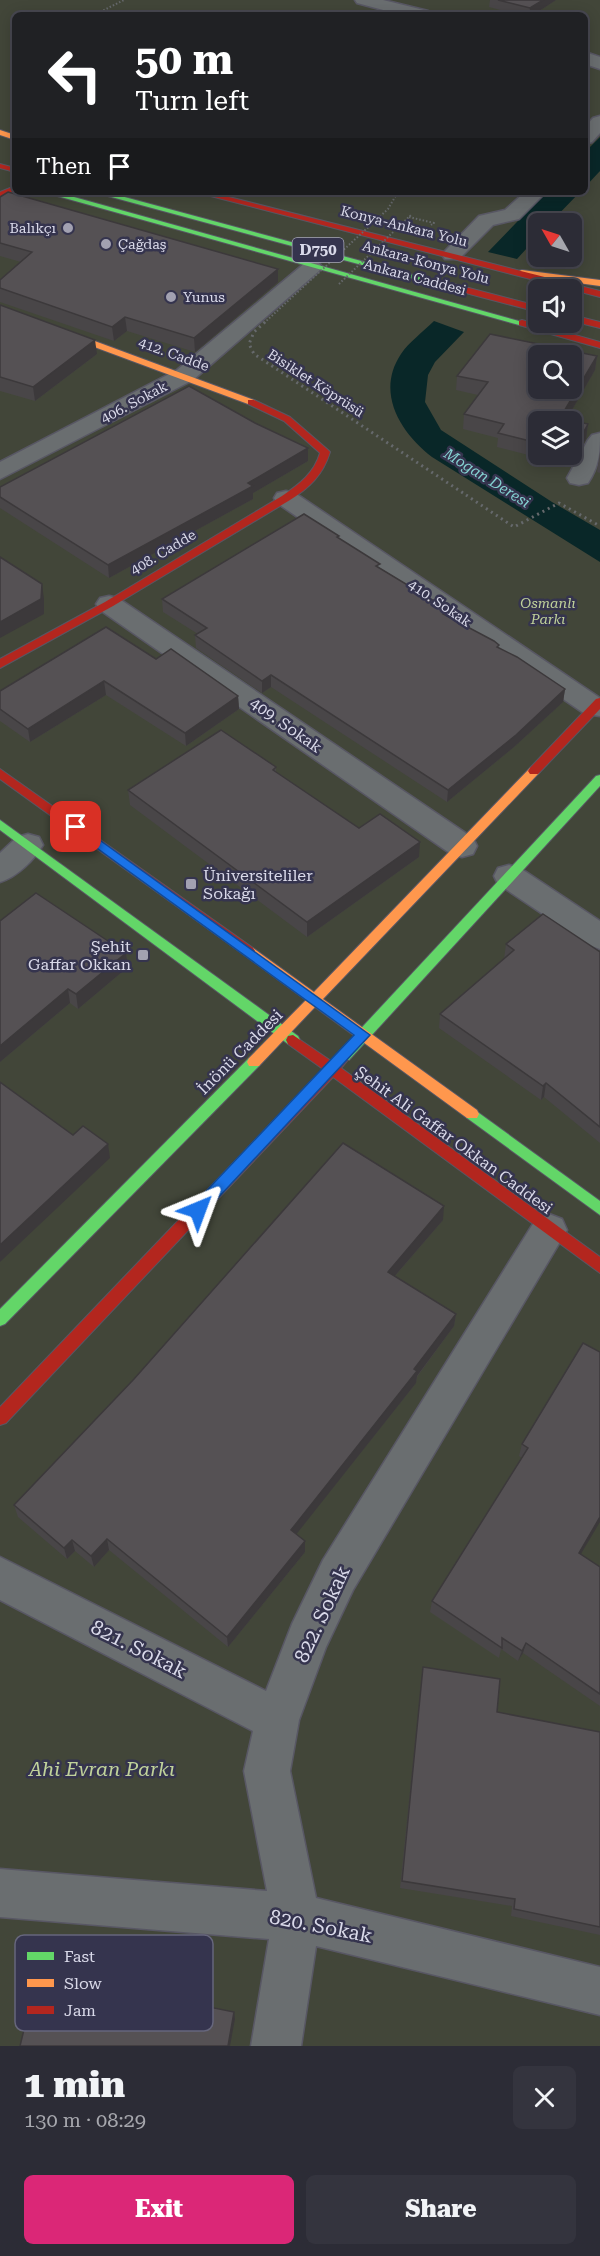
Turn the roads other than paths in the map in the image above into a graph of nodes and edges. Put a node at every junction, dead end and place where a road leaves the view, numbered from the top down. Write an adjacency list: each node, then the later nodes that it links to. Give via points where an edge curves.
1 (363, 0): 2 (street)
2 (410, 12)
3 (600, 104): 4 (street)
4 (588, 114)
5 (600, 122): 6 (street)
6 (588, 135)
7 (58, 195): 14 (main road, Ankara Caddesi)
8 (108, 195): 18 (main road, Ankara-Konya Yolu / D750)
9 (211, 195): 13 (main road, Konya-Ankara Yolu / D750)
10 (533, 195): 12 (street, via 512,215)
11 (491, 199): 12 (street, via 482,210)
12 (486, 220): 13 (street)
13 (452, 255): 15 (main road, Konya-Ankara Yolu / D750)
14 (312, 267): 22 (main road, Ankara Caddesi); 23 (street, 406. Sokak)
15 (522, 273): 16 (main road); 17 (main road, Konya-Ankara Yolu / D750)
16 (600, 283)
17 (600, 294)
18 (528, 306)
19 (0, 309): 23 (main road, 412. Cadde)
20 (582, 320): 21 (main road)
21 (600, 325)
22 (600, 345)
23 (185, 375): 25 (main road, 412. Cadde, via 287,419); 26 (street, 406. Sokak)
24 (600, 440): 27 (street)
25 (325, 452): 28 (main road, 408. Cadde, via 323,466)
26 (0, 472)
27 (579, 478)
28 (286, 498): 29 (main road, 408. Cadde); 31 (street, 410. Sokak)
29 (109, 604): 30 (main road, 408. Cadde); 36 (street, 409. Sokak)
30 (0, 664)
31 (598, 705): 36 (main road, İnönü Caddesi)
32 (0, 773): 40 (main road, Şehit Ali Gaffar Okkan Caddesi)
33 (600, 779): 38 (main road)
34 (0, 824): 35 (main road, Şehit Ali Gaffar Okkan Caddesi)
35 (28, 845): 37 (street); 41 (main road, Şehit Ali Gaffar Okkan Caddesi)
36 (462, 846): 40 (main road, İnönü Caddesi)
37 (0, 871)
38 (509, 876): 39 (street); 42 (main road)
39 (600, 937)
40 (316, 999): 41 (main road, İnönü Caddesi); 42 (main road, Şehit Ali Gaffar Okkan Caddesi)
41 (282, 1034): 43 (main road, Şehit Ali Gaffar Okkan Caddesi); 47 (main road, İnönü Caddesi)
42 (363, 1035): 43 (main road); 44 (main road, Şehit Ali Gaffar Okkan Caddesi)
43 (330, 1070): 45 (main road, Şehit Ali Gaffar Okkan Caddesi); 48 (main road)
44 (600, 1209)
45 (549, 1230): 46 (main road, Şehit Ali Gaffar Okkan Caddesi); 50 (street, 822. Sokak, via 338,1575 307,1639)
46 (600, 1266)
47 (0, 1319)
48 (0, 1418)
49 (0, 1578): 50 (street, 821. Sokak)
50 (277, 1720): 52 (street, 822. Sokak, via 267,1771)
51 (0, 1893): 52 (street, 820. Sokak)
52 (296, 1917): 53 (street, 820. Sokak); 54 (street, 822. Sokak)
53 (600, 1991)
54 (276, 2046)

